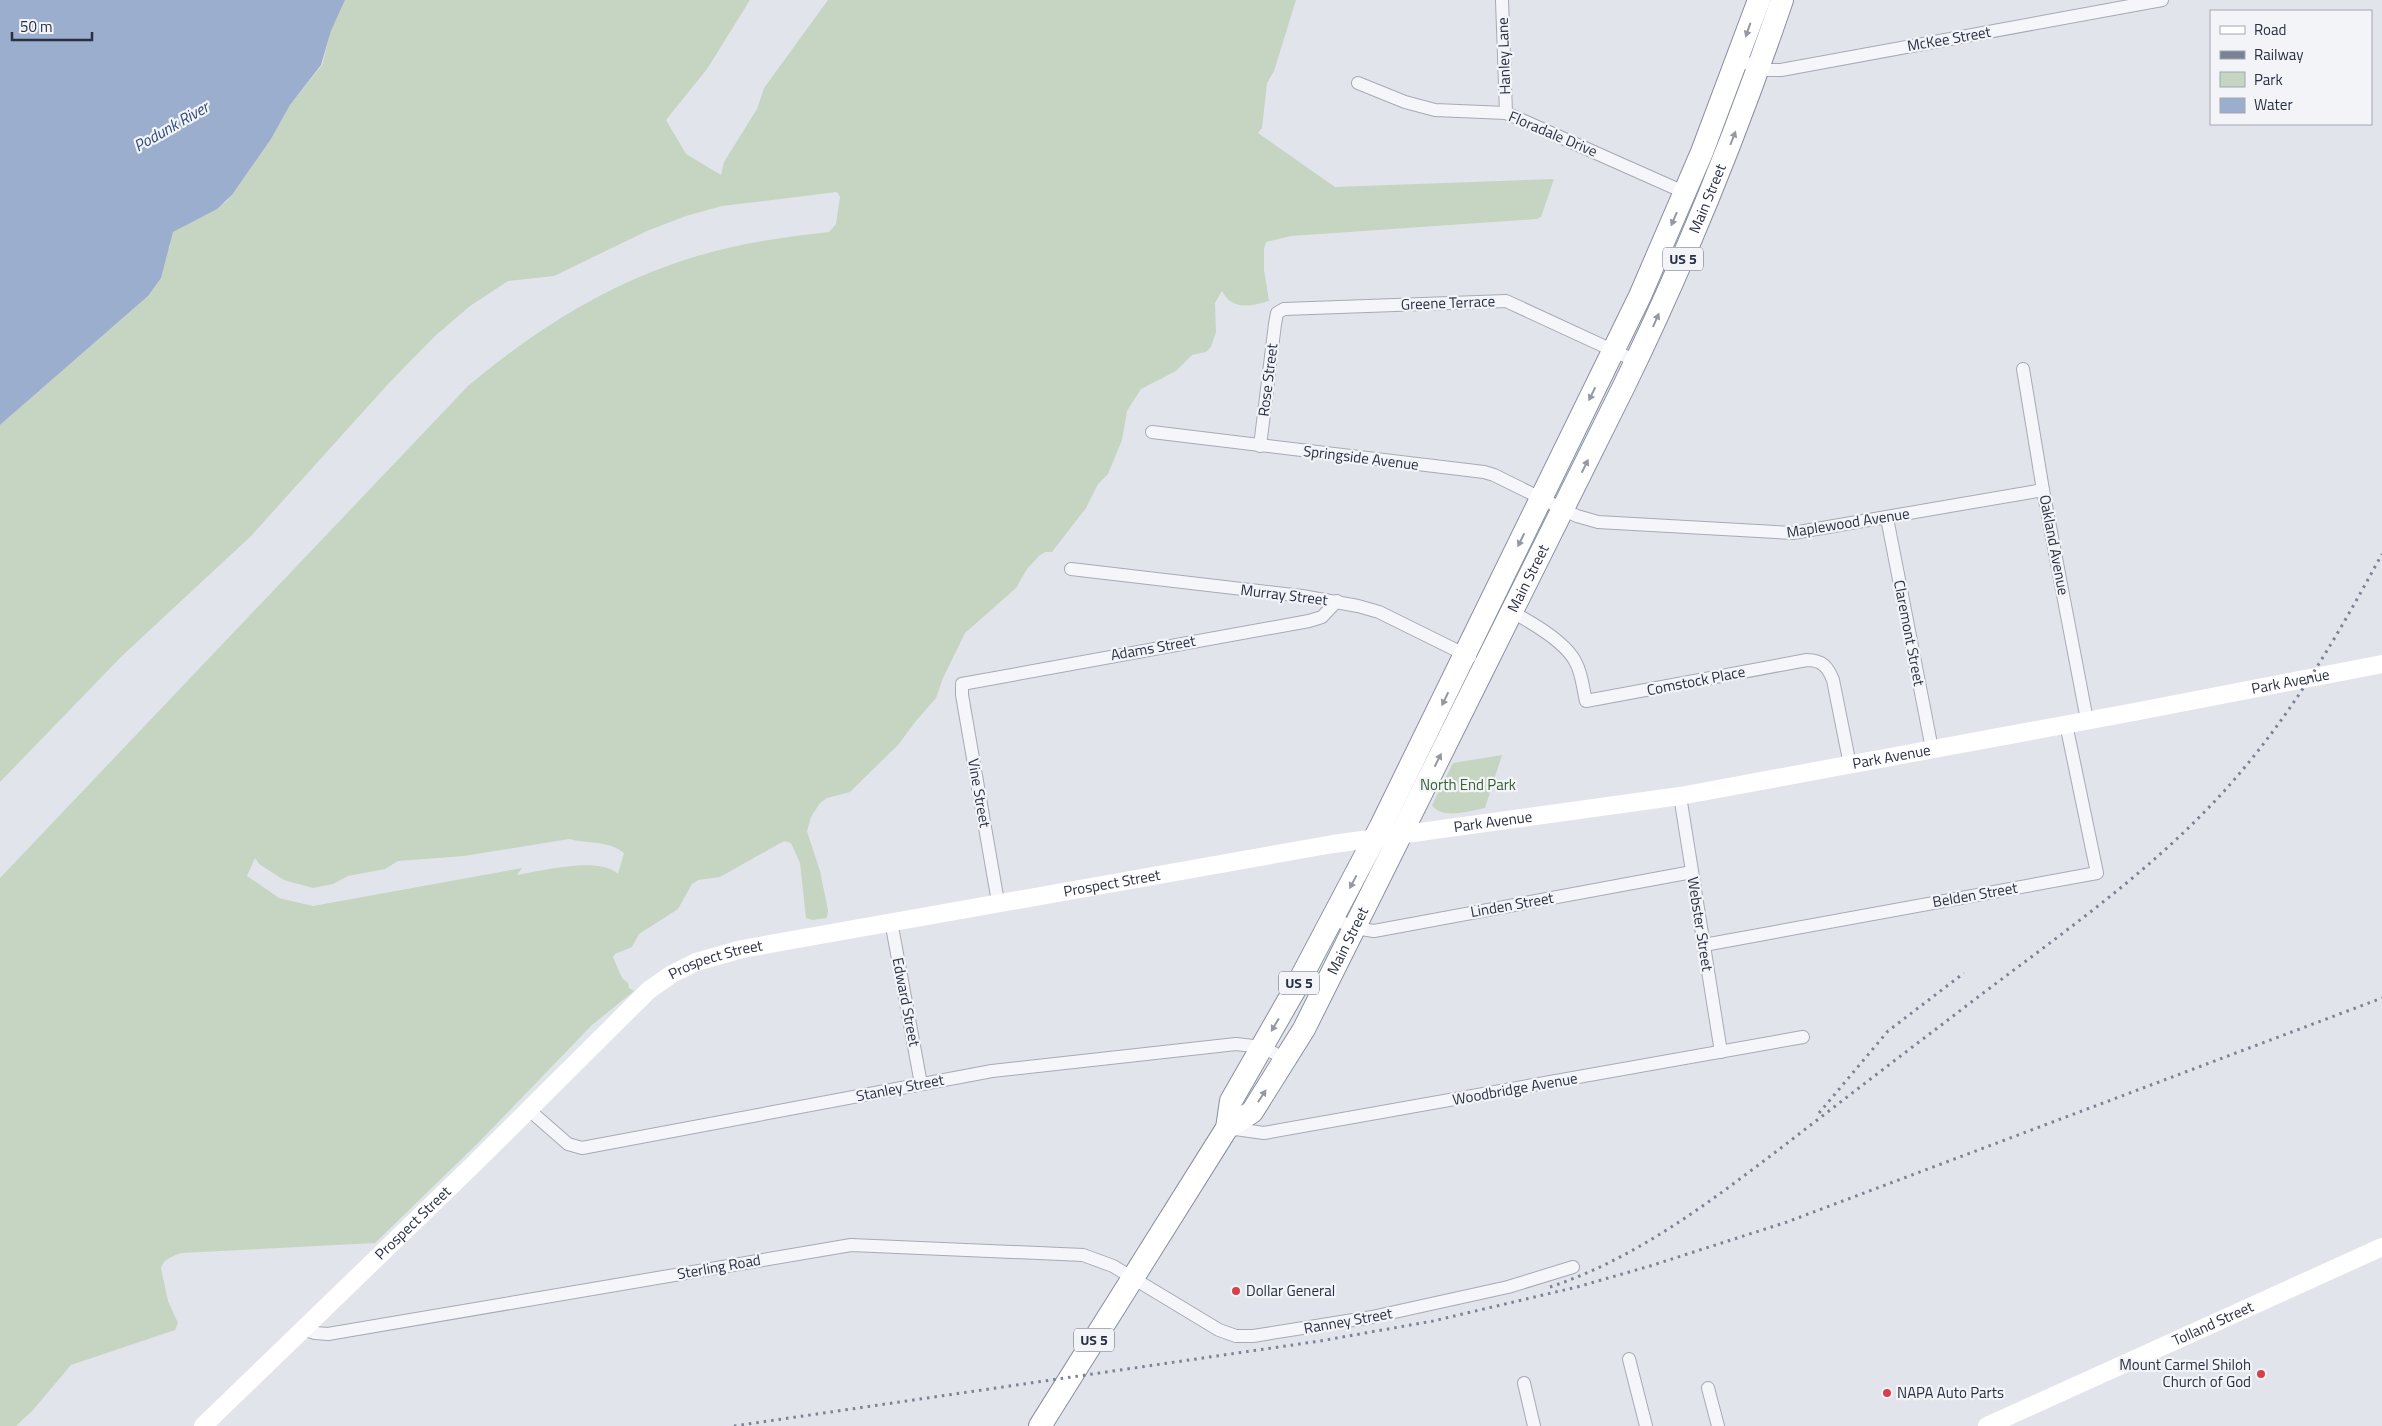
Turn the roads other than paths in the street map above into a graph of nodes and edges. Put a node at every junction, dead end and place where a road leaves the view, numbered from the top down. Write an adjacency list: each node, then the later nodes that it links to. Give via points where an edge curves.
1 (1502, 0): 9 (street, Hanley Lane)
2 (1759, 0): 6 (highway, Main Street / US 5, one-way to 6)
3 (1782, 0): 7 (highway, Main Street / US 5)
4 (2162, 0): 5 (street, McKee Street)
5 (2117, 4): 7 (street, McKee Street, via 1781,70)
6 (1738, 60): 7 (street, McKee Street); 10 (highway, Main Street / US 5)
7 (1759, 68): 13 (highway, Main Street / US 5, one-way to 7, via 1702,213)
8 (1358, 83): 9 (street, Floradale Drive, via 1435,110)
9 (1506, 113): 10 (street, Floradale Drive)
10 (1686, 193): 12 (highway, Main Street / US 5, one-way to 12)
11 (1277, 313): 12 (street, Greene Terrace, via 1295,308 1506,301); 16 (street, Rose Street)
12 (1614, 351): 13 (street, Greene Terrace); 18 (highway, Main Street / US 5, one-way to 18)
13 (1636, 361): 19 (highway, Main Street / US 5, one-way to 13)
14 (2023, 369): 17 (street, Oakland Avenue)
15 (1152, 432): 16 (street, Springside Avenue)
16 (1260, 446): 18 (street, Springside Avenue, via 1484,472)
17 (2043, 490): 20 (street, Maplewood Avenue); 27 (street, Oakland Avenue)
18 (1541, 498): 19 (street, Springside Avenue); 24 (highway, Main Street / US 5, one-way to 24)
19 (1563, 509): 20 (street, Maplewood Avenue, via 1598,522 1780,534); 23 (highway, Main Street / US 5)
20 (1887, 518): 29 (street, Claremont Street)
21 (1071, 569): 22 (street, Murray Street)
22 (1337, 601): 24 (street, Murray Street, via 1379,612); 26 (street, Adams Street, via 1322,617 1309,621)
23 (1512, 612): 24 (highway, Main Street / US 5); 30 (street, Comstock Place, via 1572,656 1586,702 1808,660 1820,661 1828,668 1833,680)
24 (1476, 660): 32 (highway, Main Street / US 5, one-way to 24); 33 (highway, Main Street / US 5, one-way to 33)
25 (2382, 664): 27 (main road, Park Avenue)
26 (962, 684): 35 (street, Vine Street)
27 (2087, 720): 28 (main road, Park Avenue)
28 (2066, 724): 29 (main road, Park Avenue); 39 (street, Belden Street, via 2097,873)
29 (1932, 749): 30 (main road, Park Avenue)
30 (1850, 765): 31 (main road, Park Avenue)
31 (1680, 796): 32 (main road, Park Avenue); 34 (street, Webster Street)
32 (1400, 835): 33 (main road, Prospect Street); 38 (highway, Main Street / US 5)
33 (1375, 838): 35 (main road, Prospect Street); 36 (highway, Main Street / US 5, one-way to 36)
34 (1692, 872): 38 (street, Linden Street, via 1377,930); 39 (street, Webster Street)
35 (998, 902): 37 (main road, Prospect Street)
36 (1333, 918): 38 (street, Linden Street); 41 (highway, Main Street / US 5, one-way to 41)
37 (890, 921): 44 (street, Edward Street); 45 (main road, Prospect Street, via 722,953 681,969 649,990)
38 (1354, 928): 43 (highway, Main Street / US 5)
39 (1704, 945): 42 (street, Webster Street)
40 (1804, 1037): 42 (street, Woodbridge Avenue)
41 (1262, 1047): 43 (street, Stanley Street); 44 (street, Stanley Street, via 1236,1044 1001,1070); 46 (highway, Main Street / US 5, via 1231,1101)
42 (1721, 1052): 46 (street, Woodbridge Avenue, via 1264,1134)
43 (1286, 1059): 46 (highway, Main Street / US 5, one-way to 43, via 1252,1112)
44 (922, 1084): 45 (street, Stanley Street, via 582,1148 568,1144)
45 (528, 1109): 50 (main road, Prospect Street)
46 (1227, 1128): 49 (highway, Main Street / US 5)
47 (2382, 1248): 59 (main road, Tolland Street)
48 (1573, 1267): 49 (street, Ranney Street, via 1508,1287 1399,1312 1253,1336 1236,1336 1219,1330)
49 (1133, 1278): 50 (street, Sterling Road, via 1103,1261 1074,1254 851,1245 328,1334); 55 (highway, Main Street / US 5)
50 (303, 1329): 54 (main road, Prospect Street)
51 (1630, 1359): 57 (street)
52 (1524, 1383): 56 (street)
53 (1708, 1388): 58 (street)
54 (203, 1426)
55 (1040, 1426)
56 (1534, 1426)
57 (1646, 1426)
58 (1718, 1426)
59 (1987, 1426)

